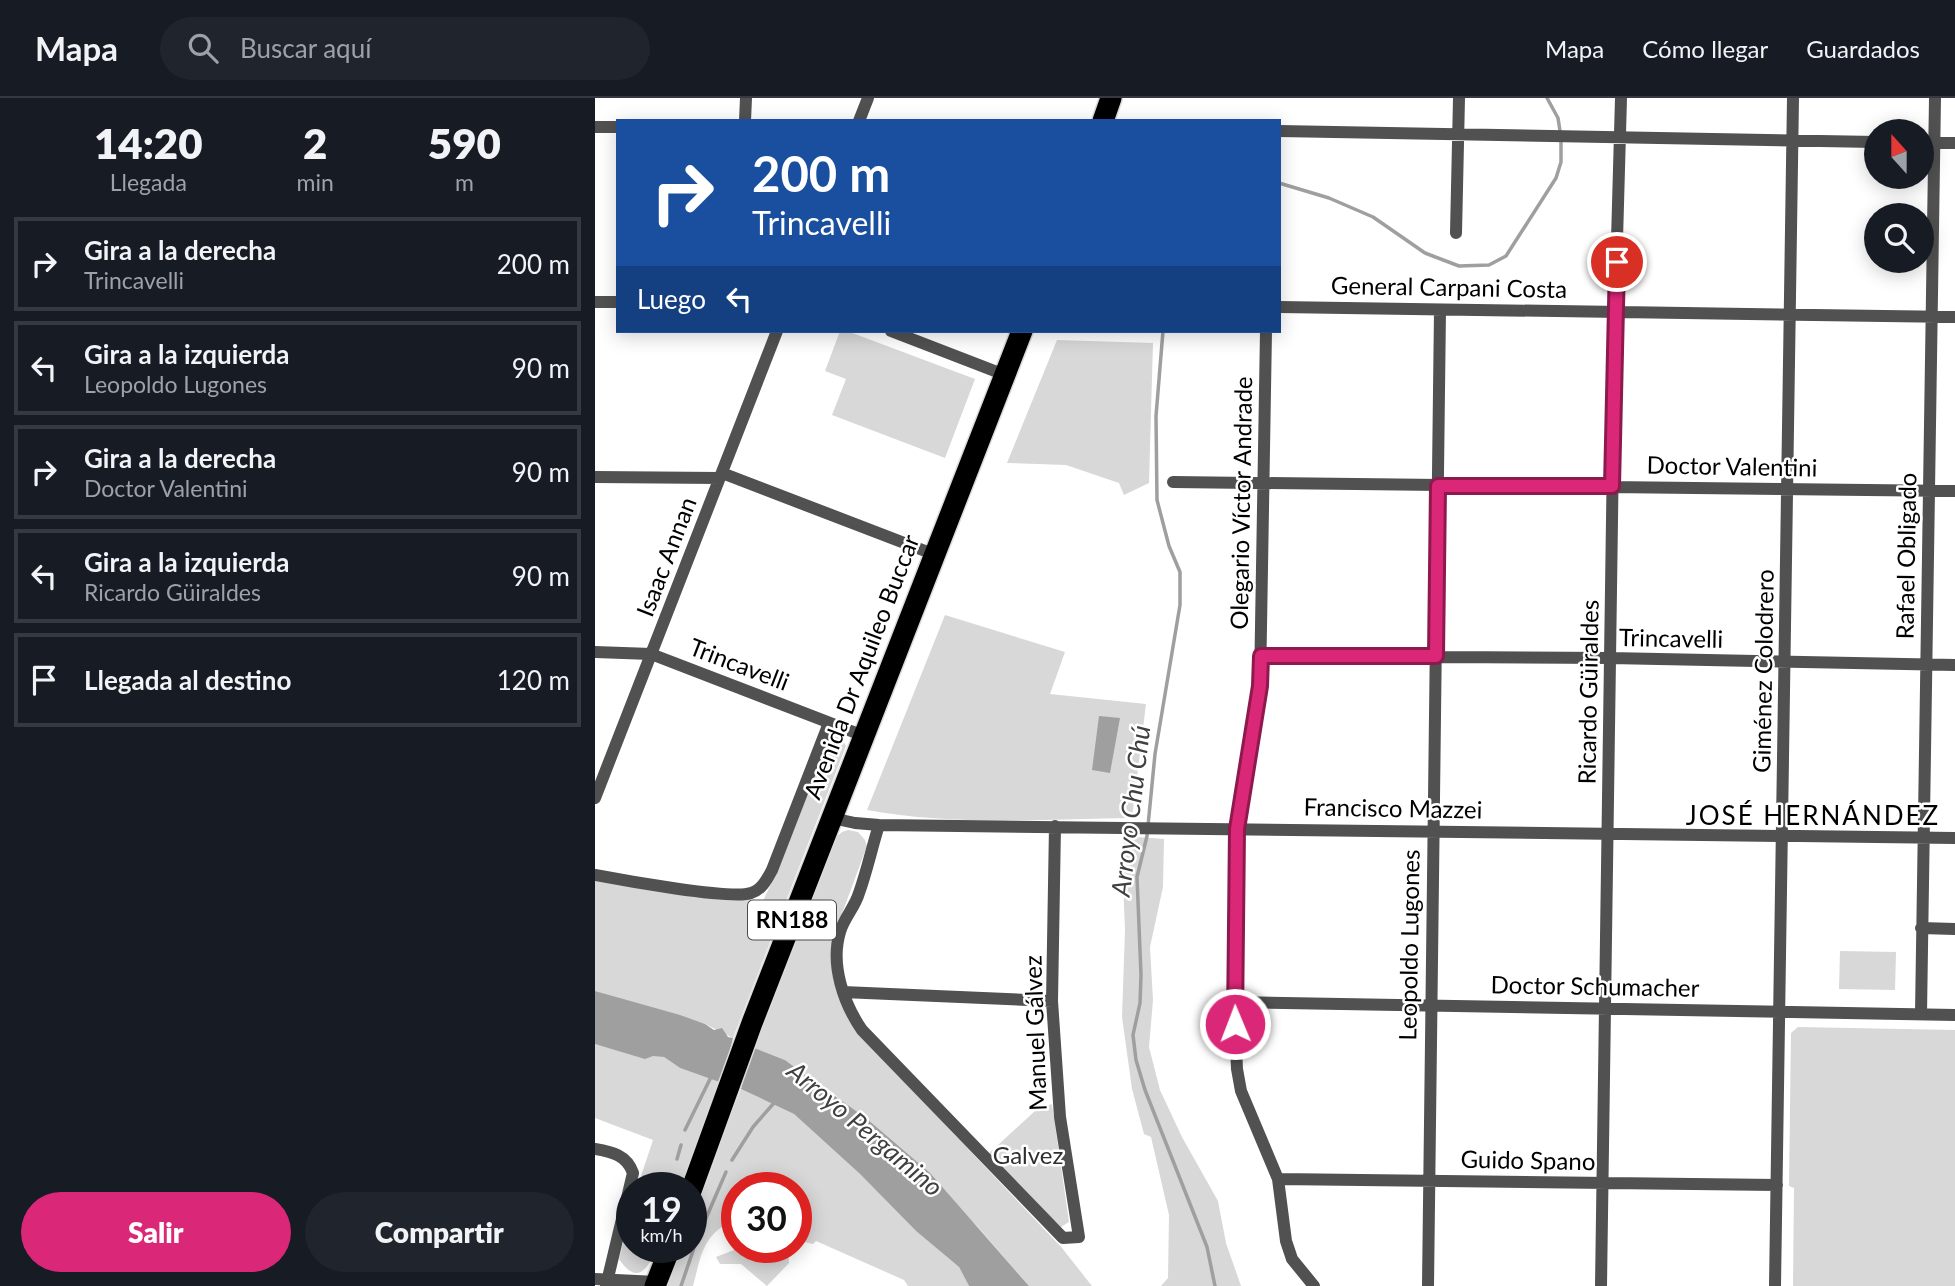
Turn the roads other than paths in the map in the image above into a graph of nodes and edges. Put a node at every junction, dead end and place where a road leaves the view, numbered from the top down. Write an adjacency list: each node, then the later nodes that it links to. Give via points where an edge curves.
1 (746, 98): 8 (street)
2 (868, 98): 9 (street)
3 (1111, 98): 10 (highway)
4 (1459, 98): 15 (street)
5 (1621, 98): 16 (street, Ricardo Güiraldes)
6 (1793, 98): 17 (street, Giménez Colodrero)
7 (1935, 98): 11 (street, Rafael Obligado)
8 (745, 119)
9 (863, 119)
10 (1104, 119)
11 (1932, 119)
12 (595, 127): 13 (street)
13 (616, 127)
14 (1281, 131): 15 (street)
15 (1459, 135): 16 (street); 22 (street)
16 (1620, 137): 17 (street); 27 (street, Ricardo Güiraldes)
17 (1793, 140): 18 (street); 28 (street, Giménez Colodrero)
18 (1864, 142)
19 (1934, 143): 20 (street)
20 (1955, 143)
21 (1929, 189): 29 (street, Rafael Obligado)
22 (1456, 233)
23 (595, 302): 24 (street)
24 (616, 302)
25 (1281, 306): 26 (street, General Carpani Costa)
26 (1440, 310): 27 (street, General Carpani Costa); 40 (street, Leopoldo Lugones)
27 (1615, 311): 28 (street, General Carpani Costa); 41 (street, Ricardo Güiraldes)
28 (1789, 313): 29 (street, General Carpani Costa); 42 (street, Giménez Colodrero)
29 (1931, 316): 30 (street, General Carpani Costa); 43 (street, Rafael Obligado)
30 (1955, 317)
31 (776, 333): 36 (street, Isaac Annan)
32 (896, 333): 35 (street)
33 (1021, 333): 35 (highway, Avenida Dr Aquileo Buccar / RN188)
34 (1266, 333): 39 (street, Olegario Víctor Andrade)
35 (1005, 375): 45 (highway, Avenida Dr Aquileo Buccar / RN188)
36 (721, 475): 37 (street); 45 (street); 47 (street, Isaac Annan)
37 (595, 477)
38 (1173, 482): 39 (street, Doctor Valentini)
39 (1263, 484): 40 (street, Doctor Valentini); 48 (street, Olegario Víctor Andrade)
40 (1438, 486): 41 (street, Doctor Valentini); 49 (street, Leopoldo Lugones)
41 (1612, 486): 42 (street, Doctor Valentini); 50 (street, Ricardo Güiraldes)
42 (1787, 489): 43 (street, Doctor Valentini); 51 (street, Giménez Colodrero)
43 (1929, 491): 44 (street, Doctor Valentini); 52 (street, Rafael Obligado)
44 (1955, 491)
45 (933, 554): 55 (highway, Avenida Dr Aquileo Buccar / RN188)
46 (595, 652): 47 (street, Trincavelli)
47 (651, 654): 54 (street, Trincavelli); 56 (street, Isaac Annan)
48 (1261, 656): 49 (street, Trincavelli); 60 (street, Olegario Víctor Andrade)
49 (1436, 656): 50 (street, Trincavelli); 61 (street, Leopoldo Lugones)
50 (1610, 658): 51 (street, Trincavelli); 62 (street, Ricardo Güiraldes)
51 (1785, 662): 52 (street, Trincavelli); 63 (street, Giménez Colodrero)
52 (1926, 665): 53 (street, Trincavelli); 64 (street, Rafael Obligado)
53 (1955, 665)
54 (829, 723): 55 (street, Trincavelli); 66 (street, via 772,870 764,884 751,893 727,894)
55 (864, 736): 57 (highway, Avenida Dr Aquileo Buccar / RN188)
56 (595, 798)
57 (832, 818): 58 (street, Francisco Mazzei); 78 (highway, Avenida Dr Aquileo Buccar / RN188)
58 (879, 825): 59 (street, Francisco Mazzei); 69 (street, via 858,896 840,932)
59 (1055, 826): 60 (street, Francisco Mazzei); 70 (street, Manuel Gálvez)
60 (1237, 829): 61 (street, Francisco Mazzei); 71 (street, Olegario Víctor Andrade)
61 (1432, 831): 62 (street, Francisco Mazzei); 72 (street, Leopoldo Lugones)
62 (1608, 833): 63 (street, Francisco Mazzei); 73 (street, Ricardo Güiraldes)
63 (1783, 836): 64 (street, Francisco Mazzei); 74 (street, Giménez Colodrero)
64 (1923, 837): 65 (street, Francisco Mazzei); 67 (street, Rafael Obligado)
65 (1955, 838)
66 (595, 875)
67 (1921, 928): 68 (street); 75 (street, Rafael Obligado)
68 (1955, 929)
69 (843, 992): 70 (street); 70 (street, Manuel Gálvez, via 862,1030 1042,1218 1063,1238 1079,1237 1060,1117)
70 (1052, 1001)
71 (1234, 1002): 72 (street, Doctor Schumacher); 79 (street, Olegario Víctor Andrade, via 1241,1091)
72 (1430, 1004): 73 (street, Doctor Schumacher); 80 (street, Leopoldo Lugones)
73 (1605, 1007): 74 (street, Doctor Schumacher); 81 (street, Ricardo Güiraldes)
74 (1781, 1012): 75 (street, Doctor Schumacher); 82 (street, Giménez Colodrero)
75 (1921, 1014): 76 (street, Doctor Schumacher)
76 (1955, 1015)
77 (595, 1149): 84 (street, via 617,1154 630,1163 633,1173)
78 (698, 1172)
79 (1278, 1180): 80 (street, Guido Spano); 86 (street, Olegario Víctor Andrade, via 1292,1259)
80 (1429, 1180): 81 (street, Guido Spano); 87 (street, Leopoldo Lugones)
81 (1603, 1183): 82 (street, Guido Spano); 88 (street, Ricardo Güiraldes)
82 (1777, 1185): 89 (street, Giménez Colodrero)
83 (664, 1263): 85 (highway)
84 (603, 1281): 85 (street)
85 (656, 1284)
86 (1314, 1286)
87 (1428, 1286)
88 (1601, 1286)
89 (1775, 1286)

